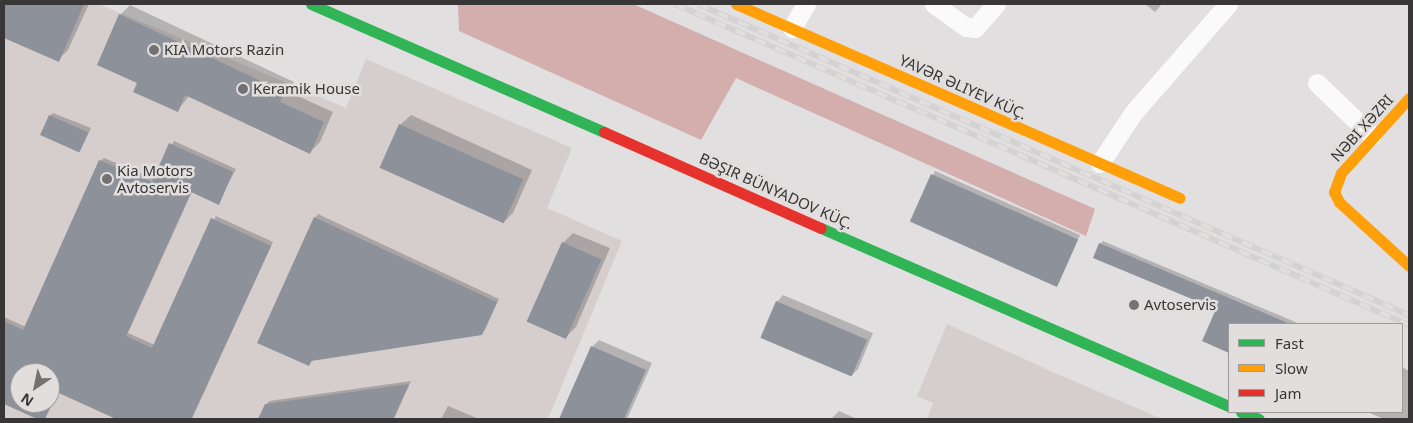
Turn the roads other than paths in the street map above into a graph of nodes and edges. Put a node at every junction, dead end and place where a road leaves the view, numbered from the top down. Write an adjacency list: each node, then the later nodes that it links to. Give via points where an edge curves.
1 (311, 4): 14 (street, BƏŞIR BÜNYADOV KÜÇ.)
2 (736, 4): 7 (street, YAVƏR ƏLIYEV KÜÇ.)
3 (806, 4): 7 (street)
4 (934, 4): 5 (street, via 966,27 975,28)
5 (996, 4)
6 (1228, 4): 11 (street, via 1133,113)
7 (792, 28): 11 (street, YAVƏR ƏLIYEV KÜÇ.)
8 (1317, 83): 10 (street)
9 (1409, 98): 10 (street, NƏBI XƏZRI)
10 (1372, 136): 13 (street, NƏBI XƏZRI, via 1340,173 1334,192 1339,202)
11 (1100, 163): 12 (street, YAVƏR ƏLIYEV KÜÇ.)
12 (1179, 198)
13 (1409, 266)
14 (1228, 406)
15 (1244, 413): 16 (street)
16 (1259, 419)

